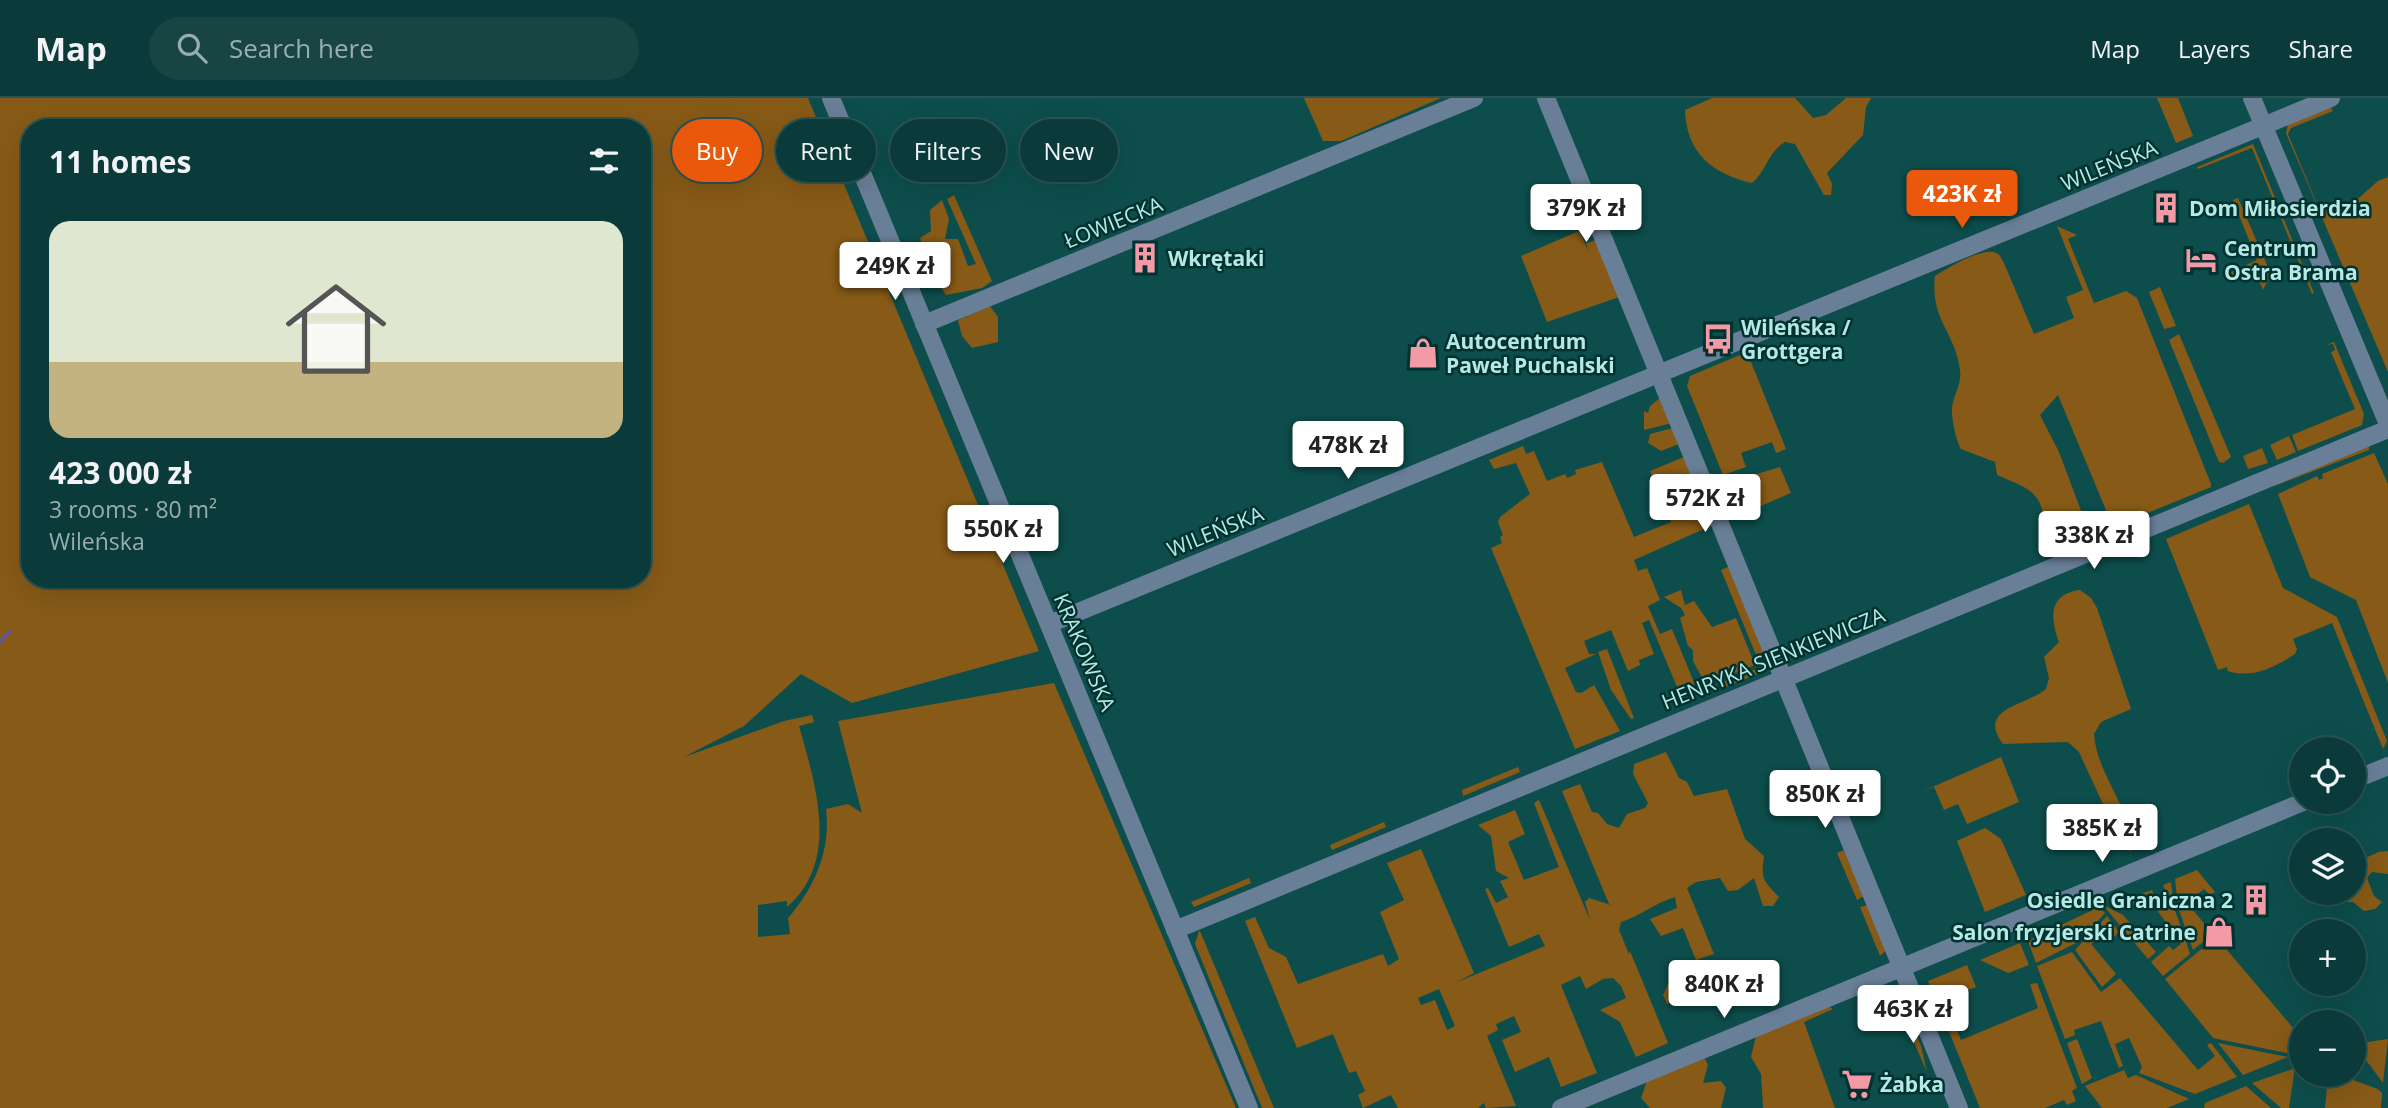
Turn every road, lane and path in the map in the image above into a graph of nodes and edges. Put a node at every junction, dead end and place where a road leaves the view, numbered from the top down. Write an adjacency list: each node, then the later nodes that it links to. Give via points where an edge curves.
1 (831, 98): 7 (street, KRAKOWSKA)
2 (1474, 98): 7 (street, ŁOWIECKA)
3 (1546, 98): 8 (street)
4 (2252, 98): 6 (street)
5 (2331, 98): 6 (street, WILEŃSKA)
6 (2264, 126): 8 (street, WILEŃSKA); 9 (street)
7 (924, 324): 10 (street, KRAKOWSKA)
8 (1661, 374): 10 (street, WILEŃSKA); 11 (street)
9 (2388, 427): 11 (street, HENRYKA SIENKIEWICZA)
10 (1049, 624): 15 (street, KRAKOWSKA)
11 (1784, 678): 15 (street, HENRYKA SIENKIEWICZA); 16 (street)
12 (2388, 766): 13 (street)
13 (2366, 775)
14 (2289, 808): 16 (street)
15 (1175, 930): 17 (street, KRAKOWSKA)
16 (1901, 968): 18 (street); 19 (street)
17 (1248, 1108)
18 (1561, 1108)
19 (1959, 1108)

